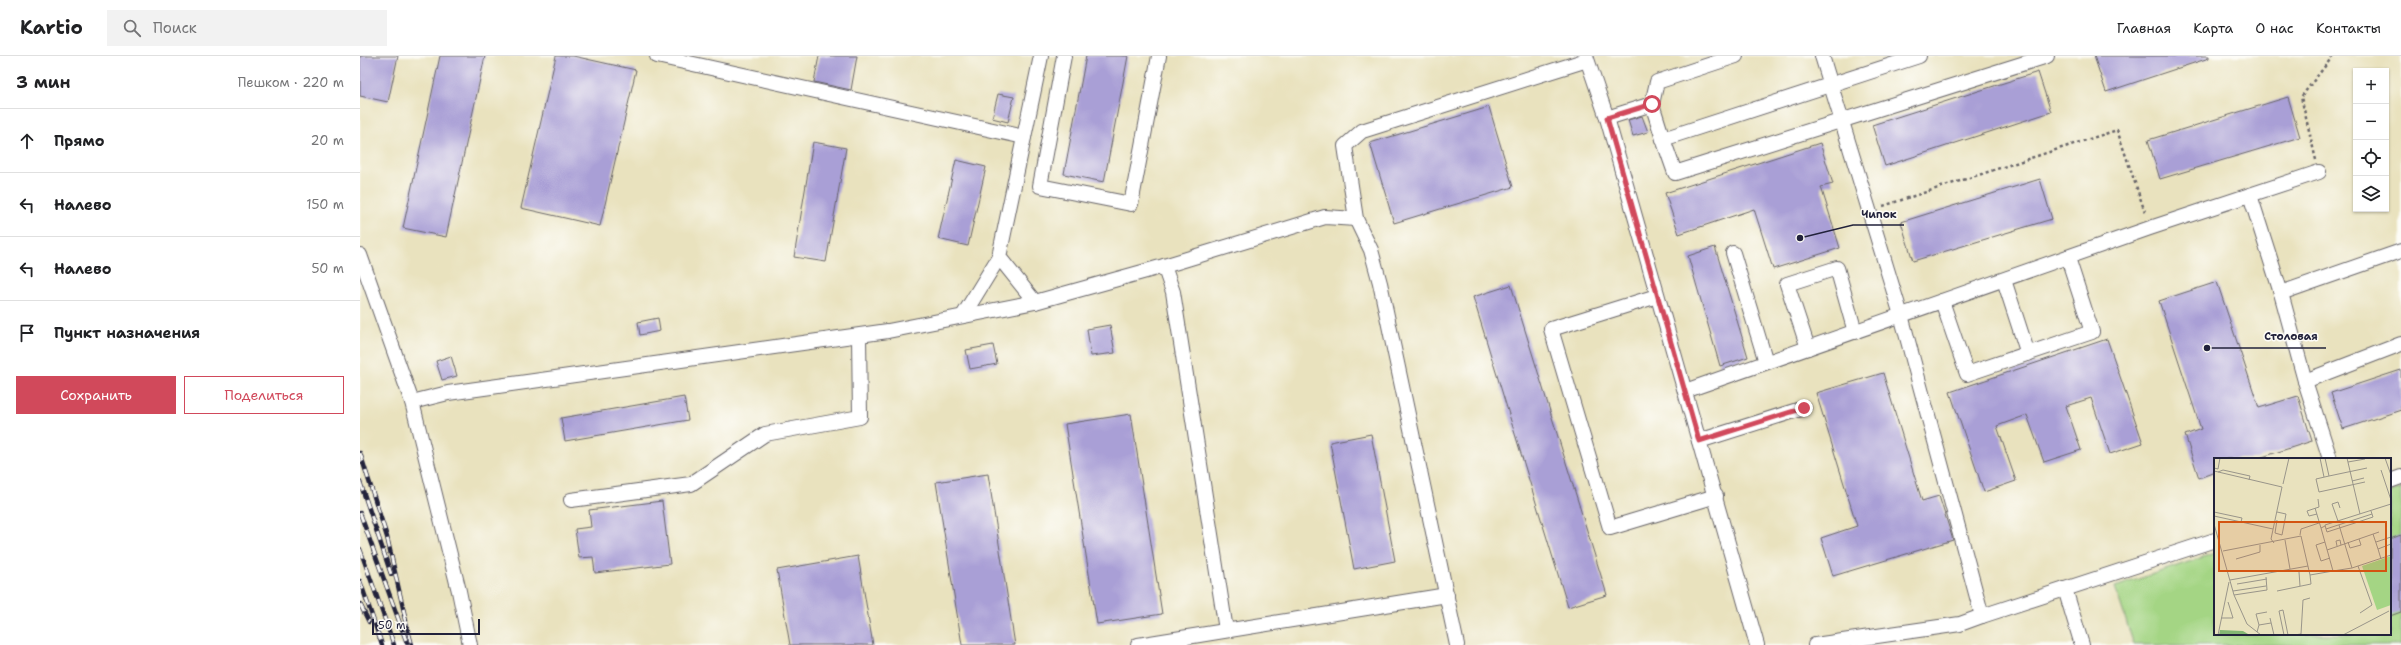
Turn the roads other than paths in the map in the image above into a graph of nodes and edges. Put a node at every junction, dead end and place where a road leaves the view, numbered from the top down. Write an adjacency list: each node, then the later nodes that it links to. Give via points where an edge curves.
1 (657, 56): 14 (street)
2 (1041, 56): 14 (street)
3 (1064, 56): 4 (street, via 1040,186 1131,204)
4 (1159, 56)
5 (1736, 56): 11 (street, via 1657,82)
6 (1822, 56): 10 (street)
7 (1919, 56): 10 (street)
8 (2047, 56): 13 (street)
9 (1587, 58): 12 (street); 18 (street, via 1362,130 1345,146)
10 (1831, 84): 13 (street); 15 (street)
11 (1652, 104): 12 (street); 15 (street)
12 (1607, 118): 27 (street)
13 (1840, 120): 15 (street, via 1675,174); 31 (street)
14 (1024, 137): 22 (street)
15 (1663, 139)
16 (2319, 172): 17 (street)
17 (2250, 195): 23 (street); 26 (street)
18 (1356, 219): 24 (street, via 1325,217); 50 (street, via 1371,250 1380,283)
19 (2401, 251): 26 (street)
20 (1733, 253): 37 (street)
21 (360, 255): 40 (street)
22 (999, 257): 29 (street); 30 (street)
23 (2068, 258): 25 (street); 36 (street, via 2092,332)
24 (1164, 266): 29 (street); 52 (street, via 1173,292)
25 (2004, 280): 28 (street); 36 (street)
26 (2281, 293): 38 (street)
27 (1657, 296): 39 (street); 46 (street, via 1551,329 1610,528)
28 (1942, 301): 31 (street); 36 (street, via 1966,374)
29 (1035, 302): 30 (street)
30 (964, 314): 33 (street)
31 (1901, 315): 32 (street); 51 (street)
32 (1855, 332): 35 (street); 35 (street, via 1836,268 1787,284)
33 (860, 336): 40 (street, via 448,393); 47 (street, via 860,417 765,434 691,484)
34 (2401, 344): 38 (street)
35 (1808, 348): 37 (street)
36 (2028, 354)
37 (1766, 362): 39 (street)
38 (2305, 381): 43 (street)
39 (1685, 391): 42 (street)
40 (412, 402): 53 (street, via 460,591)
41 (1804, 408): 42 (street)
42 (1699, 441): 46 (street)
43 (2330, 458)
44 (2401, 477): 45 (street)
45 (2391, 481)
46 (1716, 496): 56 (street)
47 (572, 500)
48 (2214, 540): 49 (street)
49 (2065, 589): 51 (street); 58 (street)
50 (1447, 595): 52 (street); 55 (street)
51 (1982, 616): 57 (street, via 1960,624)
52 (1226, 630): 54 (street)
53 (470, 645)
54 (1138, 645)
55 (1457, 645)
56 (1757, 645)
57 (1815, 645)
58 (2082, 645)

